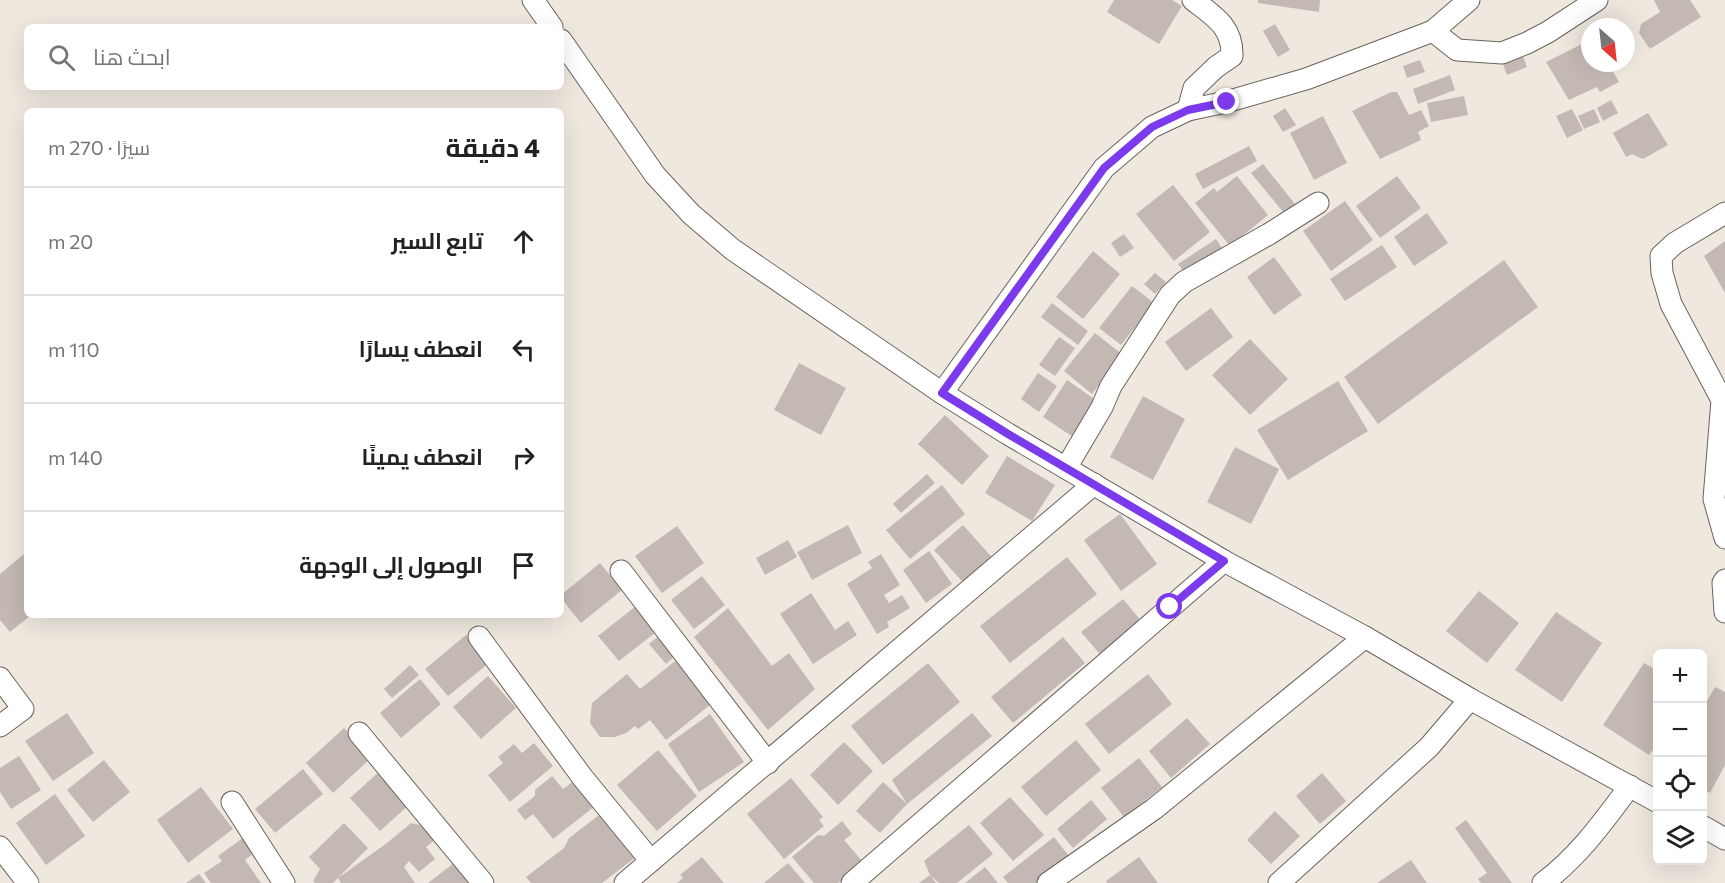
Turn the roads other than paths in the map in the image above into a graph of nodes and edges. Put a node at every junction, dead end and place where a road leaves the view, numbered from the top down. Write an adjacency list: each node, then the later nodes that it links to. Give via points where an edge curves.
1 (533, 0): 5 (street)
2 (1193, 0): 8 (street, via 1220,20 1232,43 1232,56 1194,88)
3 (1597, 0): 6 (street, via 1548,32 1502,53 1457,50)
4 (1465, 1): 6 (street)
5 (550, 24)
6 (1433, 31): 8 (street, via 1306,79)
7 (564, 44): 11 (street, via 655,175 691,214 732,249)
8 (1188, 110): 11 (street, via 1152,127 1104,168)
9 (1318, 203): 13 (street, via 1184,282 1170,295 1111,386)
10 (1725, 213): 12 (street, via 1661,256 1671,304)
11 (942, 393): 13 (street)
12 (1724, 400): 15 (street, via 1714,500)
13 (1066, 468): 14 (street)
14 (1094, 484): 16 (street); 26 (street)
15 (1725, 538)
16 (1224, 561): 21 (street); 38 (street)
17 (621, 571): 26 (street)
18 (1725, 580): 19 (street)
19 (1725, 612)
20 (479, 637): 33 (street, via 583,778)
21 (1365, 638): 23 (street); 39 (street, via 1154,809)
22 (0, 678): 24 (street, via 23,709)
23 (1470, 699): 27 (street); 40 (street, via 1430,747)
24 (0, 726)
25 (359, 733): 36 (street)
26 (768, 763): 33 (street)
27 (1629, 786): 28 (street); 41 (street, via 1589,841)
28 (1653, 799)
29 (232, 802): 35 (street)
30 (1707, 829): 31 (street)
31 (1725, 839)
32 (0, 848): 34 (street)
33 (651, 861): 37 (street)
34 (28, 883)
35 (284, 883)
36 (483, 883)
37 (625, 883)
38 (852, 883)
39 (1048, 883)
40 (1279, 883)
41 (1543, 883)

